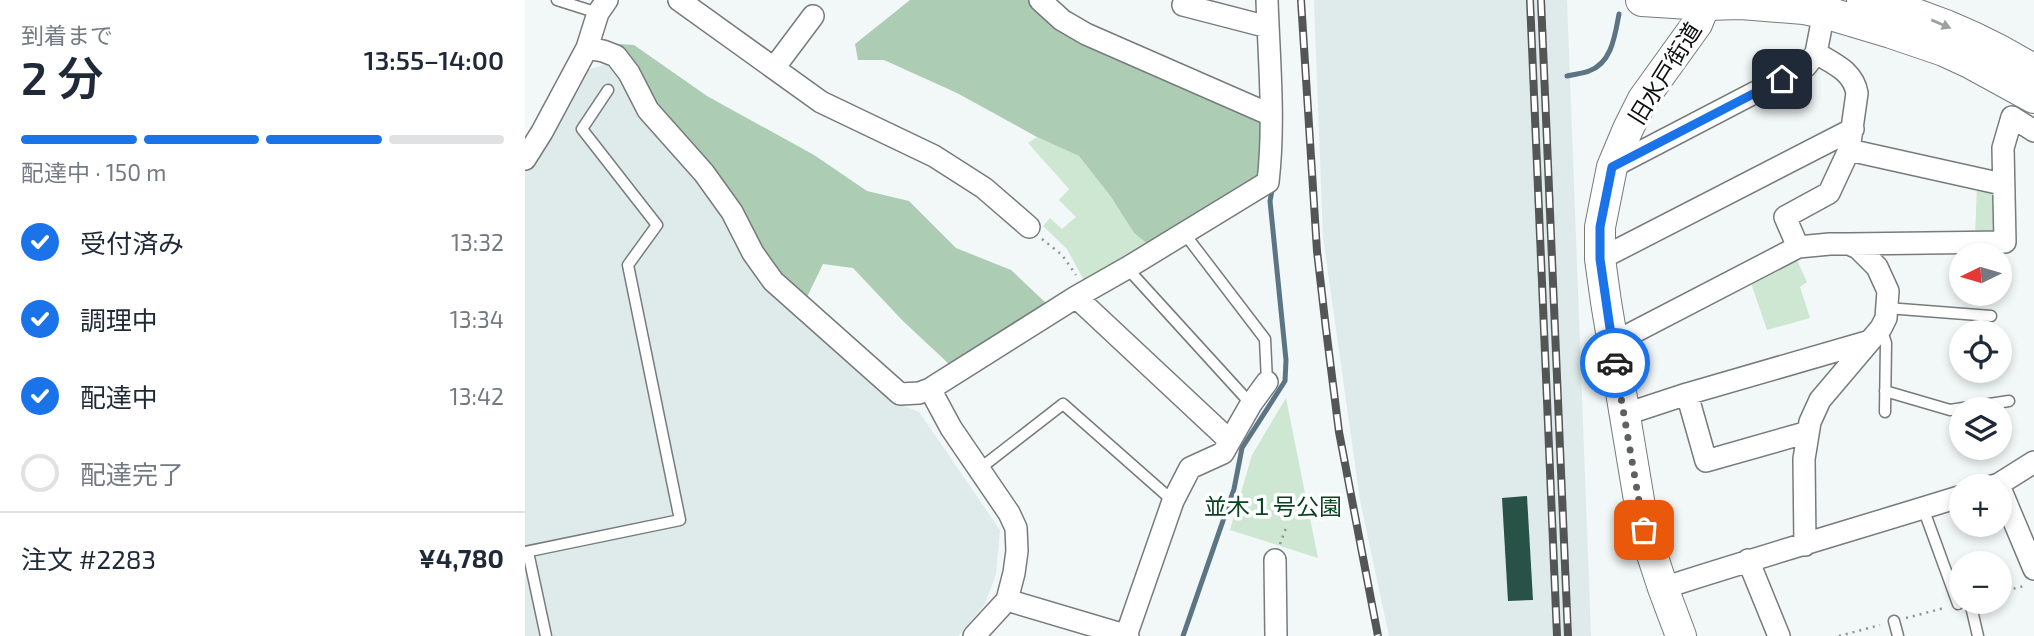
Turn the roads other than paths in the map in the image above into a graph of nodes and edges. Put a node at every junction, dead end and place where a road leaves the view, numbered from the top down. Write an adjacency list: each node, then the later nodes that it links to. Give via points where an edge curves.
1 (557, 0): 9 (lane)
2 (679, 0): 16 (street)
3 (1040, 0): 19 (street, via 1086,34)
4 (1185, 0): 12 (street, via 1182,5)
5 (1267, 0): 12 (street)
6 (1643, 0): 8 (main road)
7 (1863, 0): 15 (main road, one-way to 15, via 1934,21)
8 (1706, 2): 10 (main road); 24 (street, 旧水戸街道, via 1697,24 1643,99)
9 (603, 7): 13 (street)
10 (1824, 12): 14 (street); 18 (main road, via 1944,50)
11 (813, 16): 16 (street)
12 (1268, 27): 19 (street)
13 (587, 48): 23 (street); 37 (street, via 616,57 648,110 732,212 773,281 900,394)
14 (1816, 53): 20 (street, via 1847,72 1856,85); 24 (street, via 1806,66)
15 (2027, 64)
16 (774, 68): 26 (street, via 821,102 934,156 984,188)
17 (608, 90): 54 (lane, via 582,129 657,225 628,265 680,520)
18 (2034, 97)
19 (1271, 115): 27 (street, via 1268,181)
20 (1853, 129): 22 (street); 30 (street)
21 (2034, 131): 25 (street, via 2012,117 2003,148)
22 (1849, 150): 25 (street); 29 (street, via 1829,192 1786,217)
23 (527, 151)
24 (1612, 167): 30 (street, 旧水戸街道, via 1600,227)
25 (2002, 184): 28 (street, via 2005,242)
26 (1029, 228)
27 (1184, 233): 31 (street); 36 (lane, via 1265,339)
28 (1849, 244): 29 (street); 34 (street, via 1877,267 1888,291)
29 (1798, 247): 35 (street)
30 (1600, 259): 35 (street, 旧水戸街道)
31 (1127, 268): 32 (street); 40 (lane)
32 (1082, 294): 37 (street); 45 (street)
33 (1991, 316): 34 (lane)
34 (1879, 326): 38 (lane, via 1886,343); 39 (street); 44 (street, via 1820,400)
35 (1613, 343): 43 (street, 旧水戸街道)
36 (1267, 383): 40 (street)
37 (930, 389): 47 (street)
38 (1885, 391): 41 (lane); 42 (lane)
39 (1687, 394): 43 (street); 44 (street, via 1706,461)
40 (1251, 404): 45 (street)
41 (1949, 410)
42 (1885, 412)
43 (1623, 415): 59 (street, 旧水戸街道, via 1644,530)
44 (1808, 432): 53 (street)
45 (1230, 441): 50 (street, via 1223,453 1190,468)
46 (2034, 462): 48 (street)
47 (978, 470): 50 (lane, via 1063,404); 60 (street, via 1016,528 1017,551)
48 (2012, 477)
49 (1949, 500): 51 (street)
50 (1173, 501): 65 (street)
51 (1923, 508): 53 (street); 58 (lane)
52 (2012, 518): 57 (street)
53 (1805, 545): 56 (street)
54 (527, 552): 63 (lane)
55 (1275, 560): 66 (street)
56 (1748, 560): 59 (street); 68 (street)
57 (2034, 569)
58 (1949, 579)
59 (1663, 589): 67 (street, 旧水戸街道)
60 (1007, 600): 64 (street); 65 (street)
61 (1973, 614): 70 (lane)
62 (1894, 621): 69 (lane)
63 (546, 636)
64 (974, 636)
65 (1126, 636)
66 (1276, 636)
67 (1681, 636)
68 (1779, 636)
69 (1898, 636)
70 (1978, 636)

